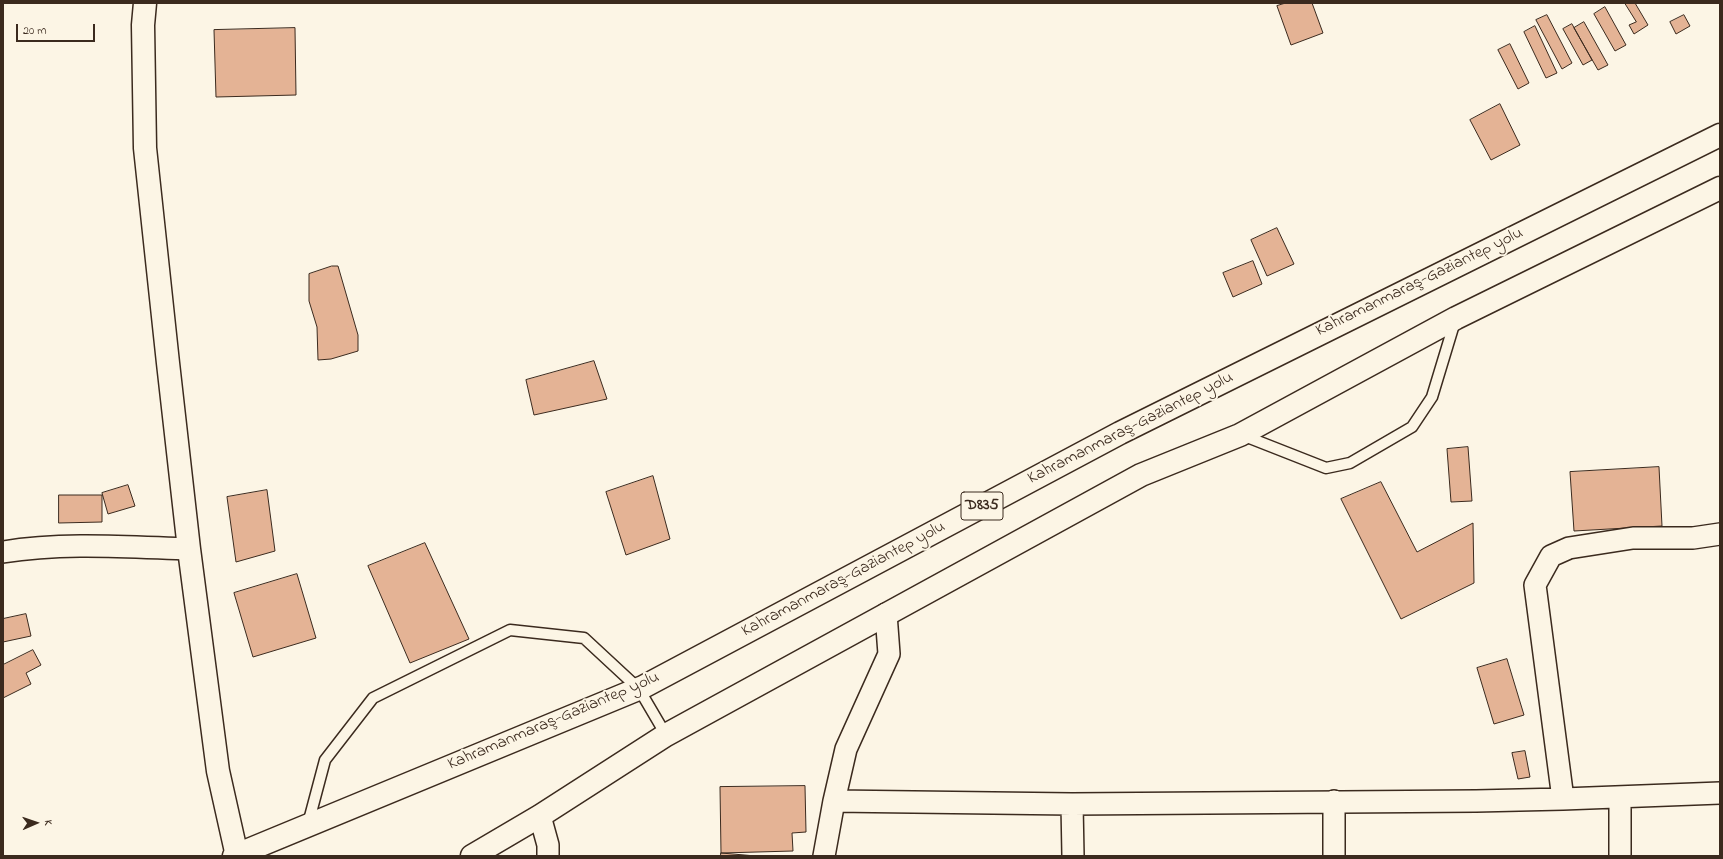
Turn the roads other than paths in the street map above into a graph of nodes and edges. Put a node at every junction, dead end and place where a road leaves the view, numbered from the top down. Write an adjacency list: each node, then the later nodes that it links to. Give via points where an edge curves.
1 (145, 3): 7 (main road, via 145,148)
2 (1720, 135): 10 (main road, Kahramanmaraş-Gaziantep yolu / D835, via 1120,433)
3 (1720, 188): 4 (main road)
4 (1456, 318): 5 (main road); 5 (lane, via 1432,397 1412,428 1350,463 1326,468)
5 (1240, 434): 9 (main road, via 1141,475)
6 (1720, 534): 14 (street, via 1693,538 1633,538 1569,548 1551,556 1535,585)
7 (189, 549): 8 (street, via 89,546 30,548); 20 (main road, via 218,771)
8 (3, 552)
9 (886, 614): 11 (main road); 15 (street, via 890,654 846,749)
10 (639, 689): 11 (lane); 19 (main road, Kahramanmaraş-Gaziantep yolu / D835); 19 (lane, via 584,638 510,630 373,698 325,760)
11 (666, 735): 18 (main road)
12 (1720, 793): 13 (street)
13 (1620, 796): 14 (street); 26 (street)
14 (1563, 799): 16 (street)
15 (834, 801): 17 (street); 23 (street)
16 (1334, 801): 17 (street); 25 (street)
17 (1072, 804): 24 (street)
18 (540, 816): 21 (main road); 22 (street, via 548,845)
19 (308, 825): 20 (main road, Kahramanmaraş-Gaziantep yolu / D835)
20 (236, 856)
21 (472, 856)
22 (548, 856)
23 (824, 856)
24 (1073, 856)
25 (1334, 856)
26 (1620, 856)

